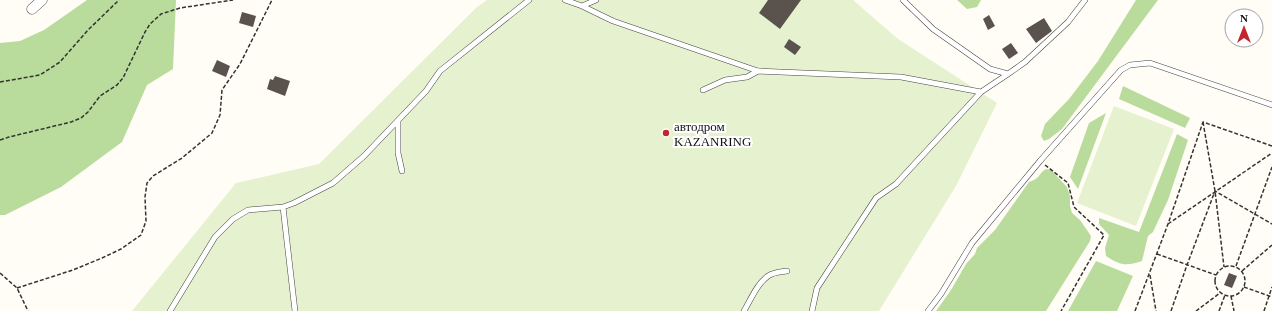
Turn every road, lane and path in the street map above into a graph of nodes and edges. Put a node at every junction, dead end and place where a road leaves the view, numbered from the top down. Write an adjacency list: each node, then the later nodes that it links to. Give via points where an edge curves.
1 (42, 0): 11 (street)
2 (119, 0): 14 (path, via 60,62 40,75)
3 (233, 0): 20 (path, via 180,8 161,14 145,32 123,78 100,96 81,118)
4 (272, 0): 43 (path, via 240,64 222,90 220,114 212,133 147,183 146,222 141,235 102,258)
5 (529, 0): 18 (lane, via 440,71 426,91)
6 (566, 0): 10 (lane)
7 (596, 0): 10 (lane)
8 (904, 0): 13 (lane, via 933,29 990,68)
9 (1085, 0): 13 (lane, via 1068,22 1025,62)
10 (582, 6): 12 (lane, via 613,21)
11 (32, 9)
12 (758, 71): 15 (lane, via 748,77 725,80); 16 (lane, via 901,77)
13 (1008, 74): 16 (lane)
14 (0, 82)
15 (703, 90)
16 (981, 92): 52 (lane, via 896,184 876,198 817,288)
17 (1272, 105): 23 (lane, via 1150,63 1130,64 1121,70)
18 (398, 121): 25 (lane, via 398,153); 27 (lane, via 364,156 333,182)
19 (1203, 122): 21 (path); 26 (path); 29 (path)
20 (0, 140)
21 (1272, 146)
22 (1272, 153): 26 (path)
23 (1040, 161): 53 (lane, via 972,243); 54 (path, via 1068,182 1074,207 1104,235)
24 (1272, 167): 28 (path)
25 (402, 171)
26 (1216, 191): 28 (path); 29 (path); 33 (path); 35 (path)
27 (282, 207): 49 (lane, via 248,210 232,218 215,237); 50 (lane)
28 (1254, 215): 30 (path); 34 (path)
29 (1168, 224): 32 (path)
30 (1272, 224)
31 (1272, 245): 37 (path)
32 (1157, 254): 33 (path); 39 (path)
33 (1187, 265): 40 (path); 57 (path)
34 (1236, 266): 35 (path); 37 (path)
35 (1224, 267): 40 (path)
36 (787, 271): 51 (lane, via 768,276 754,292)
37 (1242, 271): 41 (path, via 1246,279)
38 (0, 273): 43 (path)
39 (1150, 274): 55 (path); 56 (path)
40 (1216, 275): 44 (path, via 1215,282)
41 (1244, 287): 46 (path, via 1239,294); 47 (path)
42 (1272, 287): 47 (path)
43 (17, 288): 48 (path)
44 (1220, 292): 45 (path); 58 (path)
45 (1225, 295): 46 (path); 59 (path)
46 (1231, 296): 60 (path)
47 (1271, 297): 61 (path)
48 (28, 311)
49 (170, 311)
50 (295, 311)
51 (744, 311)
52 (812, 311)
53 (928, 311)
54 (1061, 311)
55 (1135, 311)
56 (1156, 311)
57 (1171, 311)
58 (1196, 311)
59 (1220, 311)
60 (1234, 311)
61 (1264, 311)

